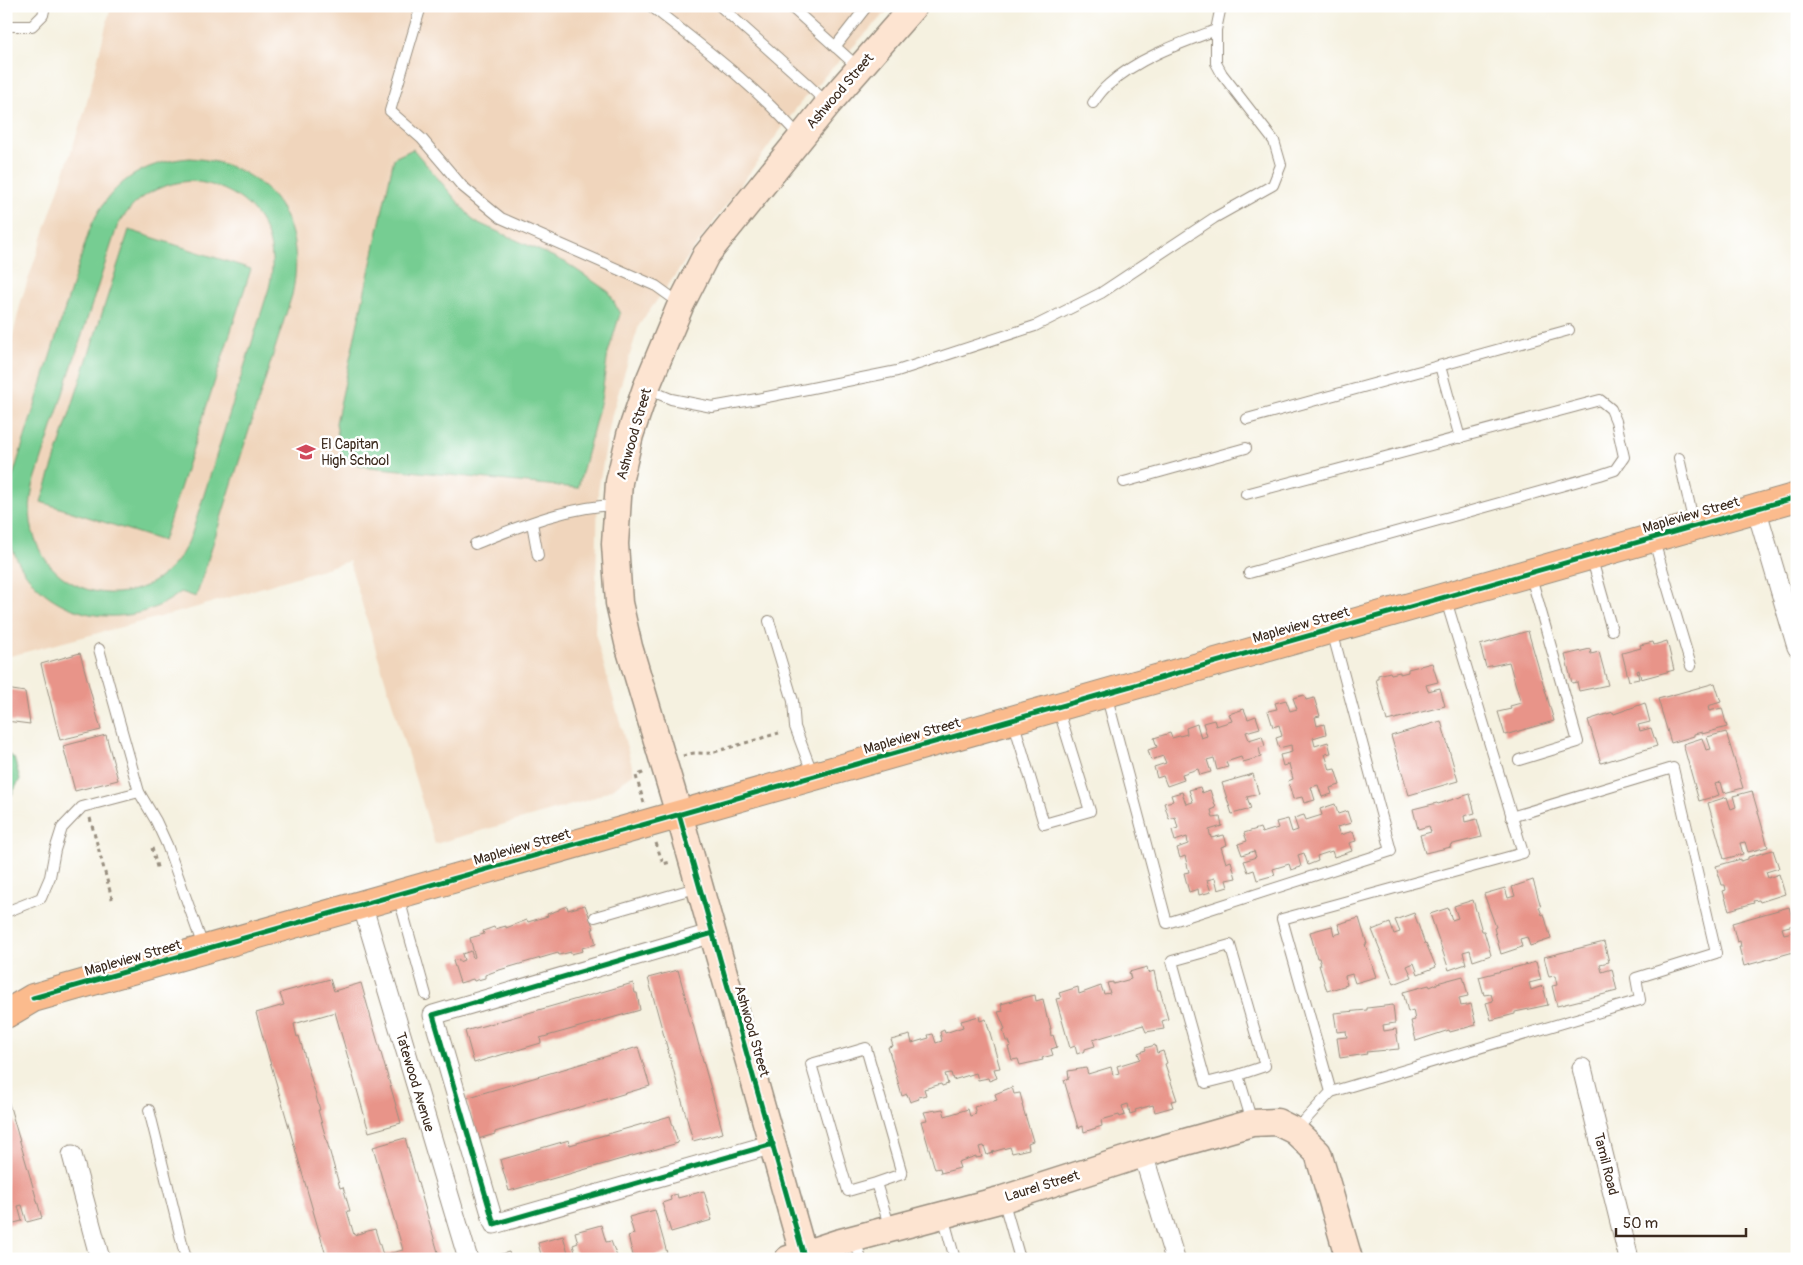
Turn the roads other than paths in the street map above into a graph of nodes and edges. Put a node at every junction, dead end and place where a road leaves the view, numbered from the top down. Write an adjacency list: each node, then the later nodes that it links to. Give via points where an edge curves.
1 (46, 6): 9 (lane, via 32,26)
2 (421, 6): 16 (lane, via 390,110 422,139 462,186 501,218 656,286)
3 (651, 6): 15 (lane, via 730,68 781,115)
4 (720, 6): 14 (lane)
5 (790, 6): 11 (lane)
6 (867, 6): 11 (lane)
7 (914, 6): 12 (street, Ashwood Street)
8 (1220, 6): 10 (lane)
9 (6, 26)
10 (1216, 30): 13 (lane, via 1136,64 1107,85); 19 (lane, via 1216,63 1274,141 1281,165 1272,185 1214,218 1101,293 1043,322 898,371 712,406 671,399)
11 (835, 47): 12 (lane)
12 (860, 68): 14 (street, Ashwood Street)
13 (1093, 103)
14 (828, 104): 15 (street, Ashwood Street)
15 (800, 138): 16 (street, Ashwood Street, via 706,255)
16 (681, 304): 19 (street, Ashwood Street)
17 (1569, 330): 18 (lane)
18 (1440, 366): 20 (lane); 21 (lane)
19 (646, 388): 27 (street, Ashwood Street, via 630,435 619,482)
20 (1247, 419)
21 (1460, 438): 25 (lane); 36 (lane, via 1600,400 1611,409 1624,457 1615,470 1608,473)
22 (1246, 448): 24 (lane)
23 (1679, 458): 30 (lane)
24 (1124, 482)
25 (1246, 494)
26 (1797, 496): 28 (main road, Mapleview Street)
27 (618, 505): 29 (lane, via 578,509); 50 (street, Ashwood Street, via 619,602 629,647)
28 (1756, 508): 30 (main road, Mapleview Street); 41 (street)
29 (532, 523): 32 (lane); 34 (lane)
30 (1694, 525): 31 (main road, Mapleview Street)
31 (1653, 537): 33 (main road, Mapleview Street); 43 (lane)
32 (475, 544)
33 (1591, 555): 35 (main road, Mapleview Street); 40 (lane)
34 (538, 556)
35 (1530, 572): 37 (main road, Mapleview Street); 47 (lane, via 1578,742)
36 (1248, 573)
37 (1444, 596): 39 (main road, Mapleview Street); 51 (lane)
38 (768, 621): 48 (lane, via 793,702 795,728)
39 (1331, 629): 44 (main road, Mapleview Street); 44 (lane, via 1392,851 1167,923)
40 (1612, 630)
41 (1797, 647)
42 (99, 649): 49 (lane)
43 (1691, 666)
44 (1106, 693): 45 (main road, Mapleview Street)
45 (1058, 707): 46 (main road, Mapleview Street); 46 (lane, via 1090,811 1044,824)
46 (1013, 719): 48 (main road, Mapleview Street)
47 (1519, 760)
48 (813, 776): 50 (main road, Mapleview Street)
49 (139, 792): 55 (lane, via 82,807 62,828 54,850 50,877 41,898); 58 (lane, via 167,846)
50 (679, 814): 52 (street, Ashwood Street); 53 (main road, Mapleview Street)
51 (1511, 817): 65 (lane, via 1523,854 1282,919); 65 (lane, via 1673,768 1716,953 1636,978 1640,1000)
52 (700, 887): 56 (lane); 57 (street, Ashwood Street)
53 (398, 894): 54 (main road, Mapleview Street); 60 (lane)
54 (362, 904): 58 (main road, Mapleview Street); 80 (street, Tatewood Avenue)
55 (6, 912)
56 (595, 917)
57 (713, 933): 69 (street, Ashwood Street); 69 (street, via 433,1015 494,1224)
58 (204, 950): 61 (main road, Mapleview Street)
59 (6, 995): 61 (main road, Mapleview Street)
60 (426, 995)
61 (33, 998): 62 (main road, Mapleview Street)
62 (6, 1014)
63 (1582, 1068): 85 (street, Tamil Road)
64 (1238, 1075): 64 (lane, via 1266,1066 1230,945 1172,961 1206,1083); 67 (lane)
65 (1331, 1092): 68 (lane)
66 (149, 1110): 79 (lane)
67 (1252, 1123): 68 (street, Laurel Street, via 1277,1122); 70 (street, Laurel Street)
68 (1295, 1131): 84 (street, via 1318,1153)
69 (773, 1144): 77 (street, Ashwood Street)
70 (1143, 1154): 73 (street, Laurel Street); 83 (street)
71 (72, 1155): 78 (street)
72 (876, 1182): 72 (lane, via 902,1174 866,1048 812,1064 848,1191); 75 (lane)
73 (1003, 1198): 74 (street, Laurel Street); 82 (lane)
74 (942, 1215): 75 (street, Laurel Street); 81 (lane)
75 (891, 1229): 76 (street, Laurel Street)
76 (858, 1249): 77 (street, Laurel Street)
77 (796, 1256)
78 (100, 1259)
79 (186, 1259)
80 (468, 1259)
81 (955, 1259)
82 (1020, 1259)
83 (1175, 1259)
84 (1349, 1259)
85 (1629, 1259)

